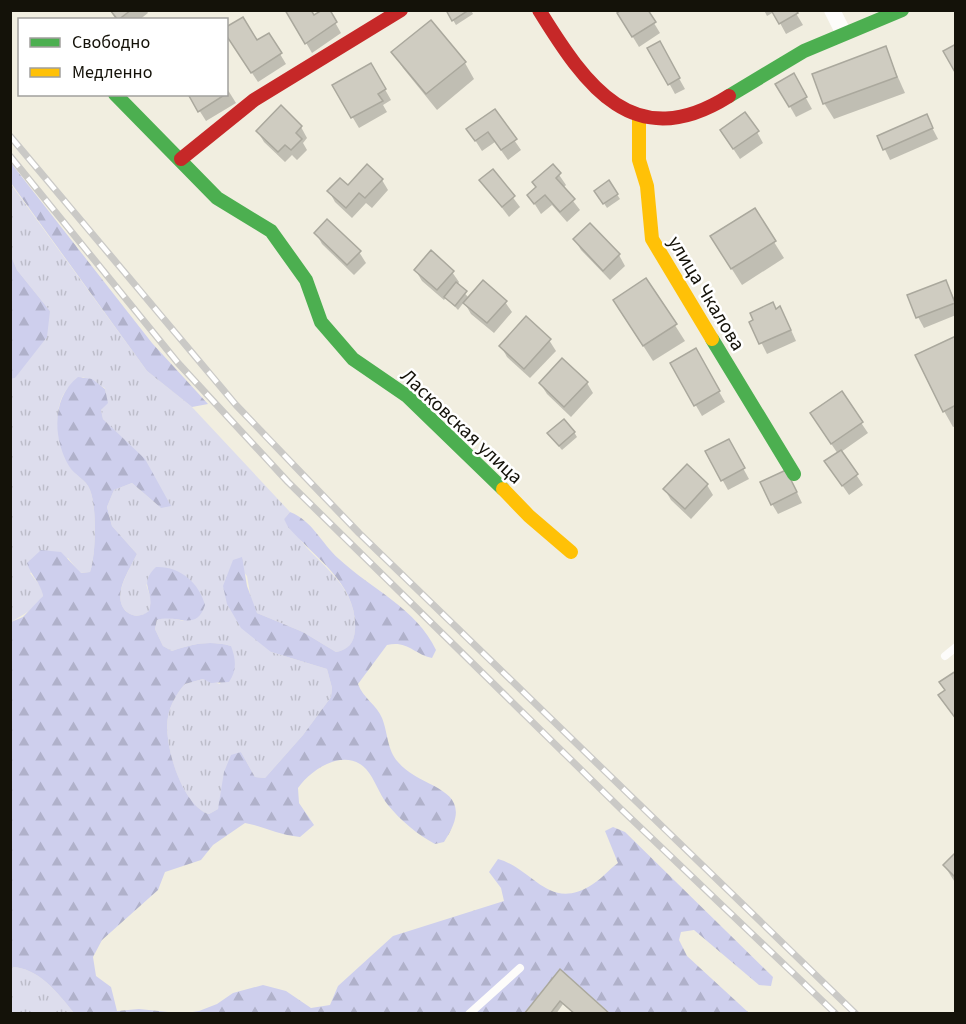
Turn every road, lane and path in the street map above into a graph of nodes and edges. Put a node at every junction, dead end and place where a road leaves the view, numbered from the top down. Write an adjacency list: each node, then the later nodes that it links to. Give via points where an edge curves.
1 (401, 10): 8 (street, via 254,100)
2 (539, 10): 7 (street, via 588,80 617,107)
3 (832, 10): 5 (street)
4 (902, 10): 5 (street)
5 (843, 32): 7 (street, via 806,49 692,116 664,121)
6 (118, 96): 8 (street, Ласковская улица)
7 (639, 116): 9 (street, улица Чкалова, via 639,160 647,186 652,239)
8 (181, 159): 10 (street, Ласковская улица, via 217,198 271,231 306,280 321,322 353,359 407,396)
9 (794, 474)
10 (571, 552)
11 (956, 647): 12 (lane)
12 (945, 656)
13 (520, 968): 14 (lane)
14 (469, 1014)

